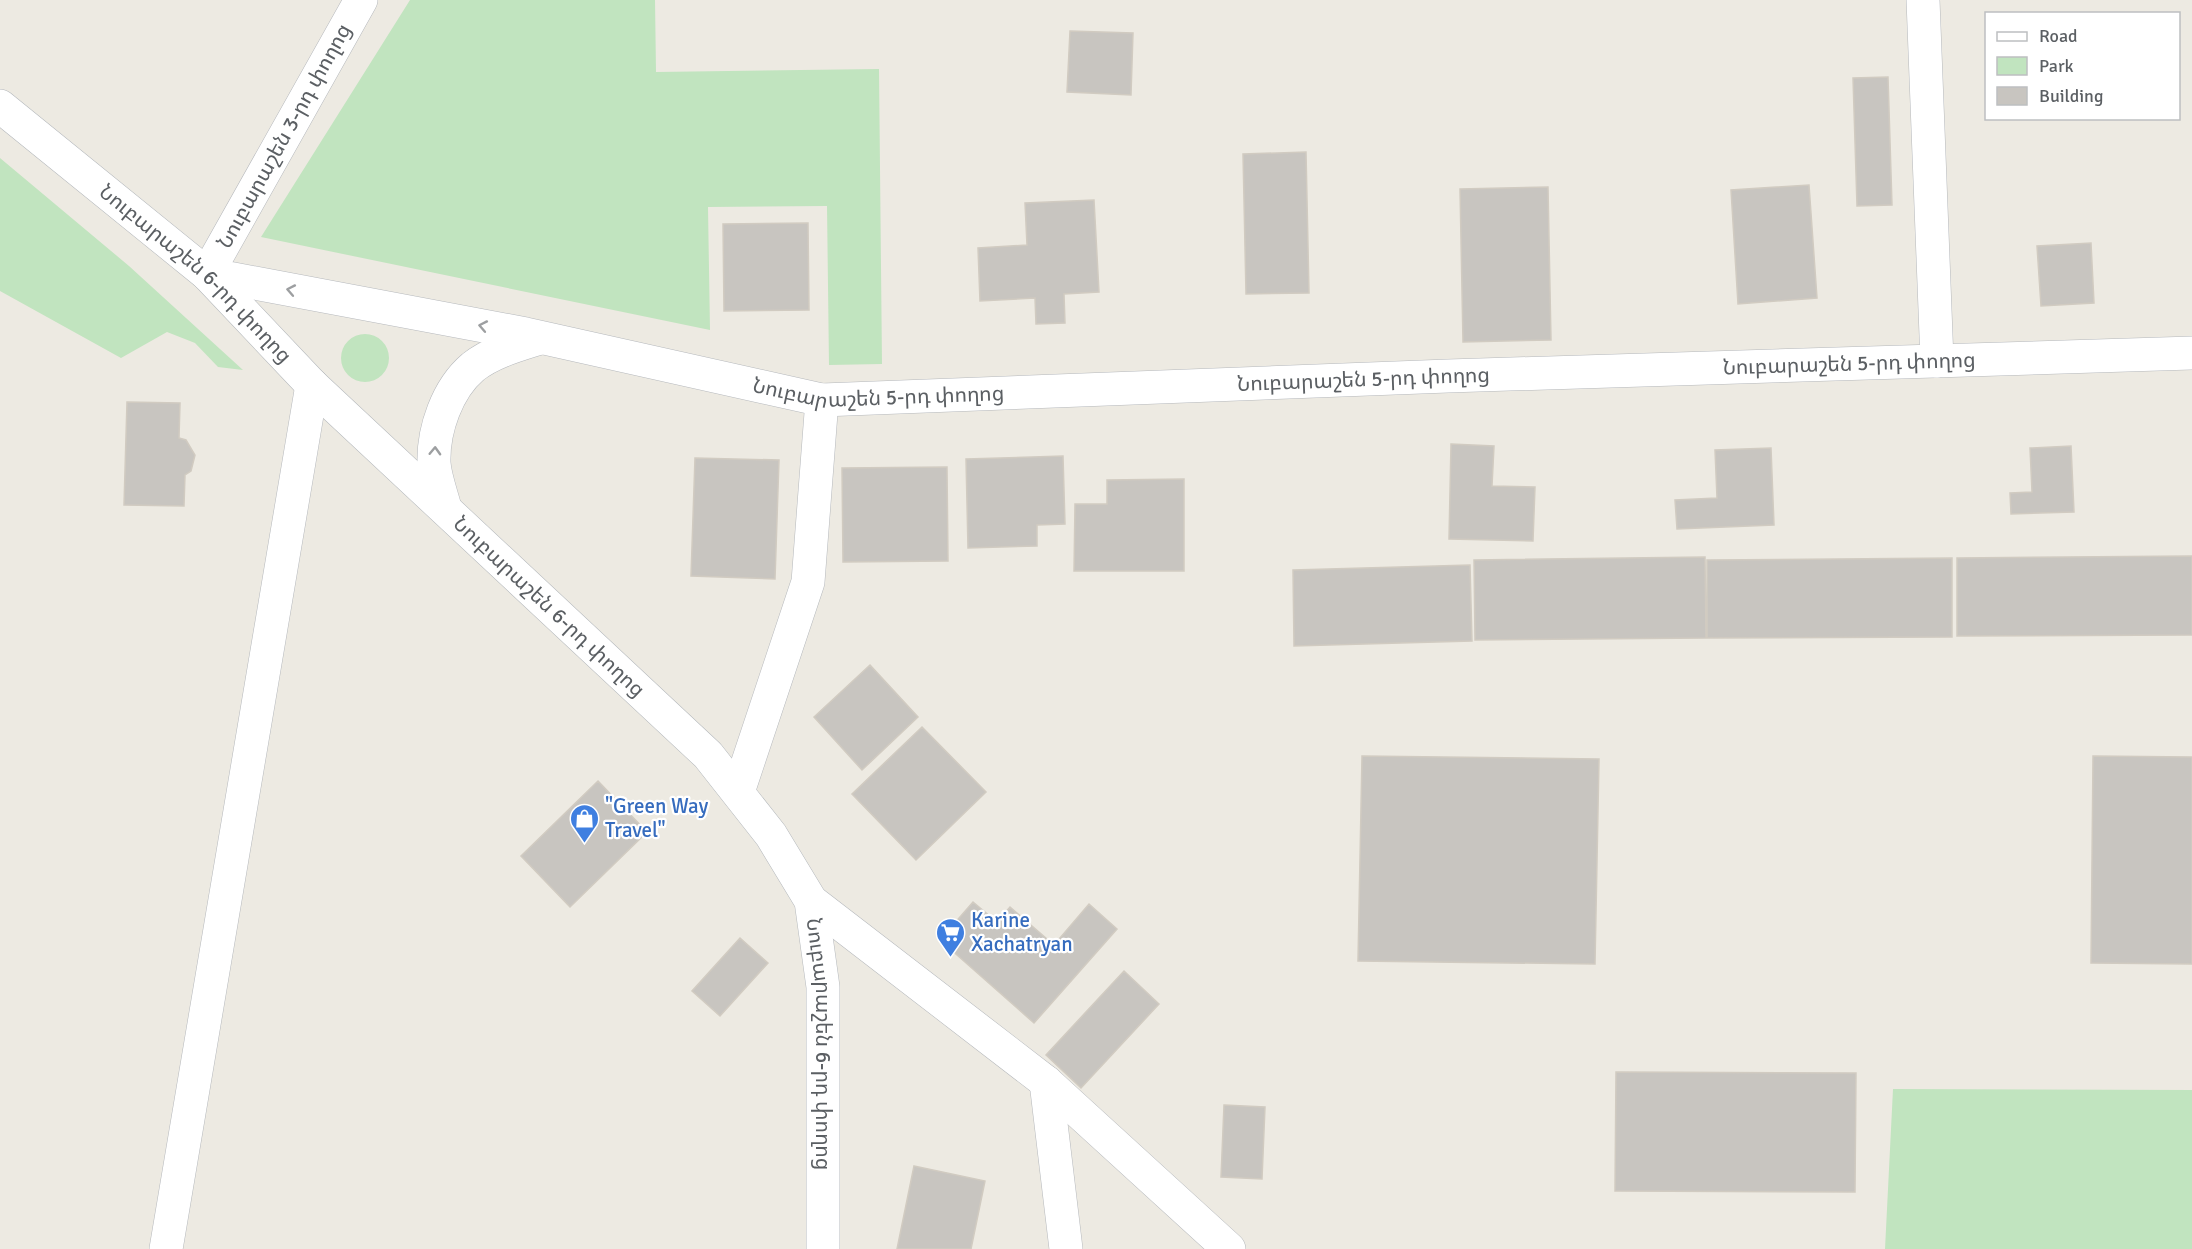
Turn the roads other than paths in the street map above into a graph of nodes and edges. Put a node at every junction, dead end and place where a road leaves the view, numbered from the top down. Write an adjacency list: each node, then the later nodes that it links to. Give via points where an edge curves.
1 (361, 0): 4 (street, Նուբարաշեն 3-րդ փողոց)
2 (1923, 0): 7 (street)
3 (0, 106): 4 (street, Նուբարաշեն 6-րդ փողոց)
4 (207, 274): 5 (street, Նուբարաշեն 5-րդ փողոց, one-way to 4); 8 (street, Նուբարաշեն 6-րդ փողոց)
5 (540, 338): 9 (street, Նուբարաշեն 5-րդ փողոց); 10 (street, one-way to 5, via 434,465 435,441 454,390 473,367 489,357)
6 (2192, 353): 7 (street, Նուբարաշեն 5-րդ փողոց)
7 (1937, 361): 9 (street, Նուբարաշեն 5-րդ փողոց)
8 (312, 385): 10 (street, Նուբարաշեն 6-րդ փողոց); 14 (street)
9 (822, 400): 11 (street, via 808,582)
10 (445, 508): 11 (street, Նուբարաշեն 6-րդ փողոց, via 708,755)
11 (738, 792): 12 (street, Նուբարաշեն 6-րդ փողոց, via 771,835)
12 (811, 901): 13 (street); 15 (street, Նուբարաշեն 6-րդ փողոց, via 823,987)
13 (1046, 1082): 16 (street); 17 (street)
14 (166, 1249)
15 (823, 1249)
16 (1065, 1249)
17 (1228, 1249)

